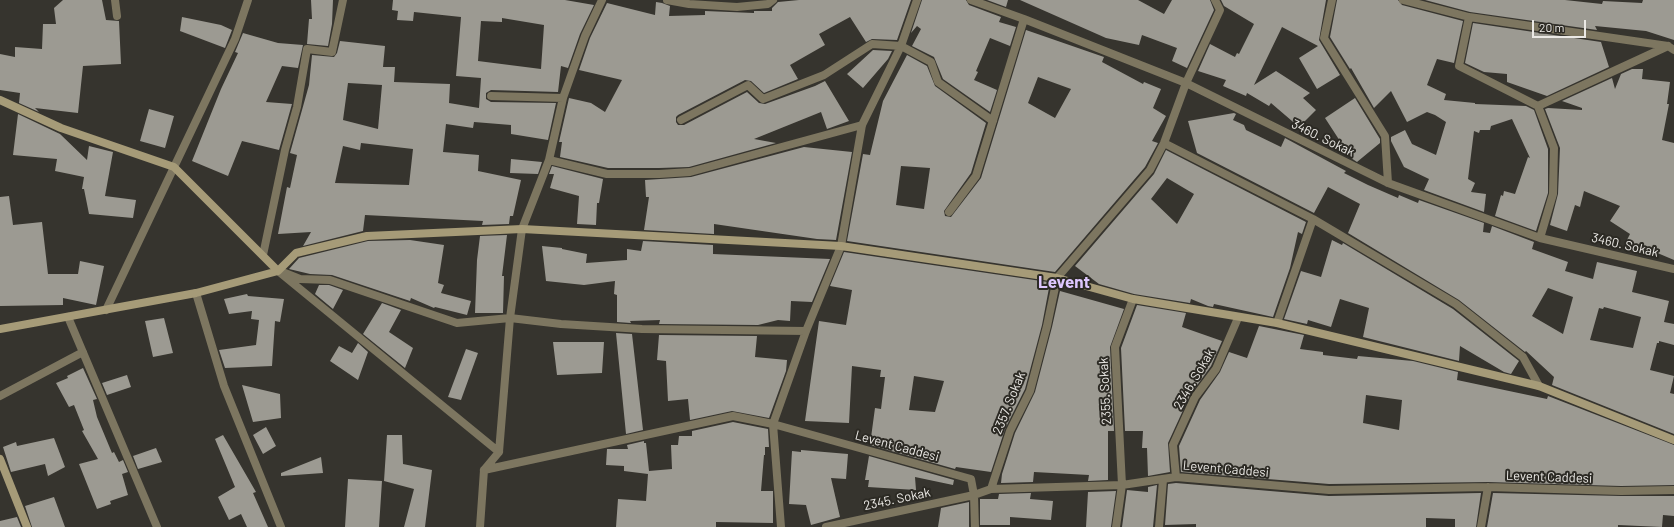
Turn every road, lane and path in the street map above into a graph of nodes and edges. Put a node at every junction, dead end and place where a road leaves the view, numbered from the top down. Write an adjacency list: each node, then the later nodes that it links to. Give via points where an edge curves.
1 (115, 0): 12 (street)
2 (248, 0): 27 (street, via 235,38)
3 (342, 0): 34 (street, via 332,52 307,50 297,107 285,150)
4 (602, 0): 19 (street, via 585,36)
5 (667, 0): 6 (street, via 737,7 768,4)
6 (773, 0)
7 (917, 0): 15 (street)
8 (971, 0): 14 (street, 3460. Sokak)
9 (1215, 0): 17 (street, via 1220,10)
10 (1332, 0): 28 (street, via 1324,38 1385,136)
11 (1403, 0): 13 (street)
12 (118, 16)
13 (1469, 17): 16 (street); 21 (street, via 1459,66)
14 (1024, 19): 17 (street, 3460. Sokak); 23 (street)
15 (901, 46): 22 (street, via 872,44 824,75 763,99 748,85); 23 (street, via 931,62 938,82); 24 (street)
16 (1671, 48): 21 (street)
17 (1186, 83): 25 (street); 28 (street, 3460. Sokak)
18 (491, 96): 19 (street)
19 (563, 98): 26 (street)
20 (0, 100): 27 (street, via 61,128)
21 (1538, 106): 32 (street, via 1554,148 1553,194)
22 (681, 120)
23 (993, 121): 29 (street, via 976,176)
24 (862, 125): 26 (street, via 690,172 606,174); 33 (street)
25 (1164, 143): 30 (street); 37 (street, via 1150,170)
26 (549, 160): 31 (street)
27 (174, 167): 34 (street); 40 (street)
28 (1388, 183): 32 (street, 3460. Sokak)
29 (949, 212)
30 (1313, 219): 44 (street); 48 (street, via 1456,304 1523,357)
31 (522, 229): 33 (street); 36 (street, via 367,236 296,253); 42 (street)
32 (1540, 238): 35 (street, 3460. Sokak)
33 (841, 246): 37 (street); 46 (street)
34 (263, 255): 36 (street)
35 (1674, 269)
36 (278, 271): 38 (street); 42 (street, via 300,279 330,280 457,323); 52 (street)
37 (1057, 278): 39 (street); 59 (street, 2357. Sokak, via 1030,391 1010,431)
38 (196, 293): 40 (street); 64 (street, via 224,386)
39 (1133, 299): 43 (street); 57 (street, 2355. Sokak, via 1115,346)
40 (106, 310): 41 (street)
41 (68, 316): 45 (street); 47 (street)
42 (510, 318): 46 (street, via 560,324 642,328); 52 (street)
43 (1238, 318): 44 (street); 55 (street, 2346. Sokak, via 1216,369 1195,397 1173,445)
44 (1277, 323): 48 (street)
45 (0, 329)
46 (806, 331): 50 (street)
47 (83, 352): 49 (street); 63 (street)
48 (1539, 386): 51 (street)
49 (0, 396)
50 (773, 424): 54 (street, via 733,416); 61 (street, Levent Caddesi, via 970,478); 66 (street)
51 (1674, 440)
52 (499, 452): 54 (street)
53 (0, 459): 62 (street)
54 (484, 470): 65 (street)
55 (1176, 477): 56 (street, Levent Caddesi); 58 (street, Levent Caddesi, via 1329,490)
56 (1163, 480): 57 (street, Levent Caddesi); 70 (street)
57 (1122, 485): 59 (street, Levent Caddesi); 69 (street, 2355. Sokak)
58 (1488, 487): 60 (street, Levent Caddesi); 71 (street)
59 (991, 489): 61 (street, Levent Caddesi)
60 (1674, 490)
61 (974, 495): 67 (street, 2345. Sokak); 68 (street)
62 (27, 527)
63 (157, 527)
64 (281, 527)
65 (480, 527)
66 (781, 527)
67 (826, 527)
68 (975, 527)
69 (1116, 527)
70 (1159, 527)
71 (1481, 527)

